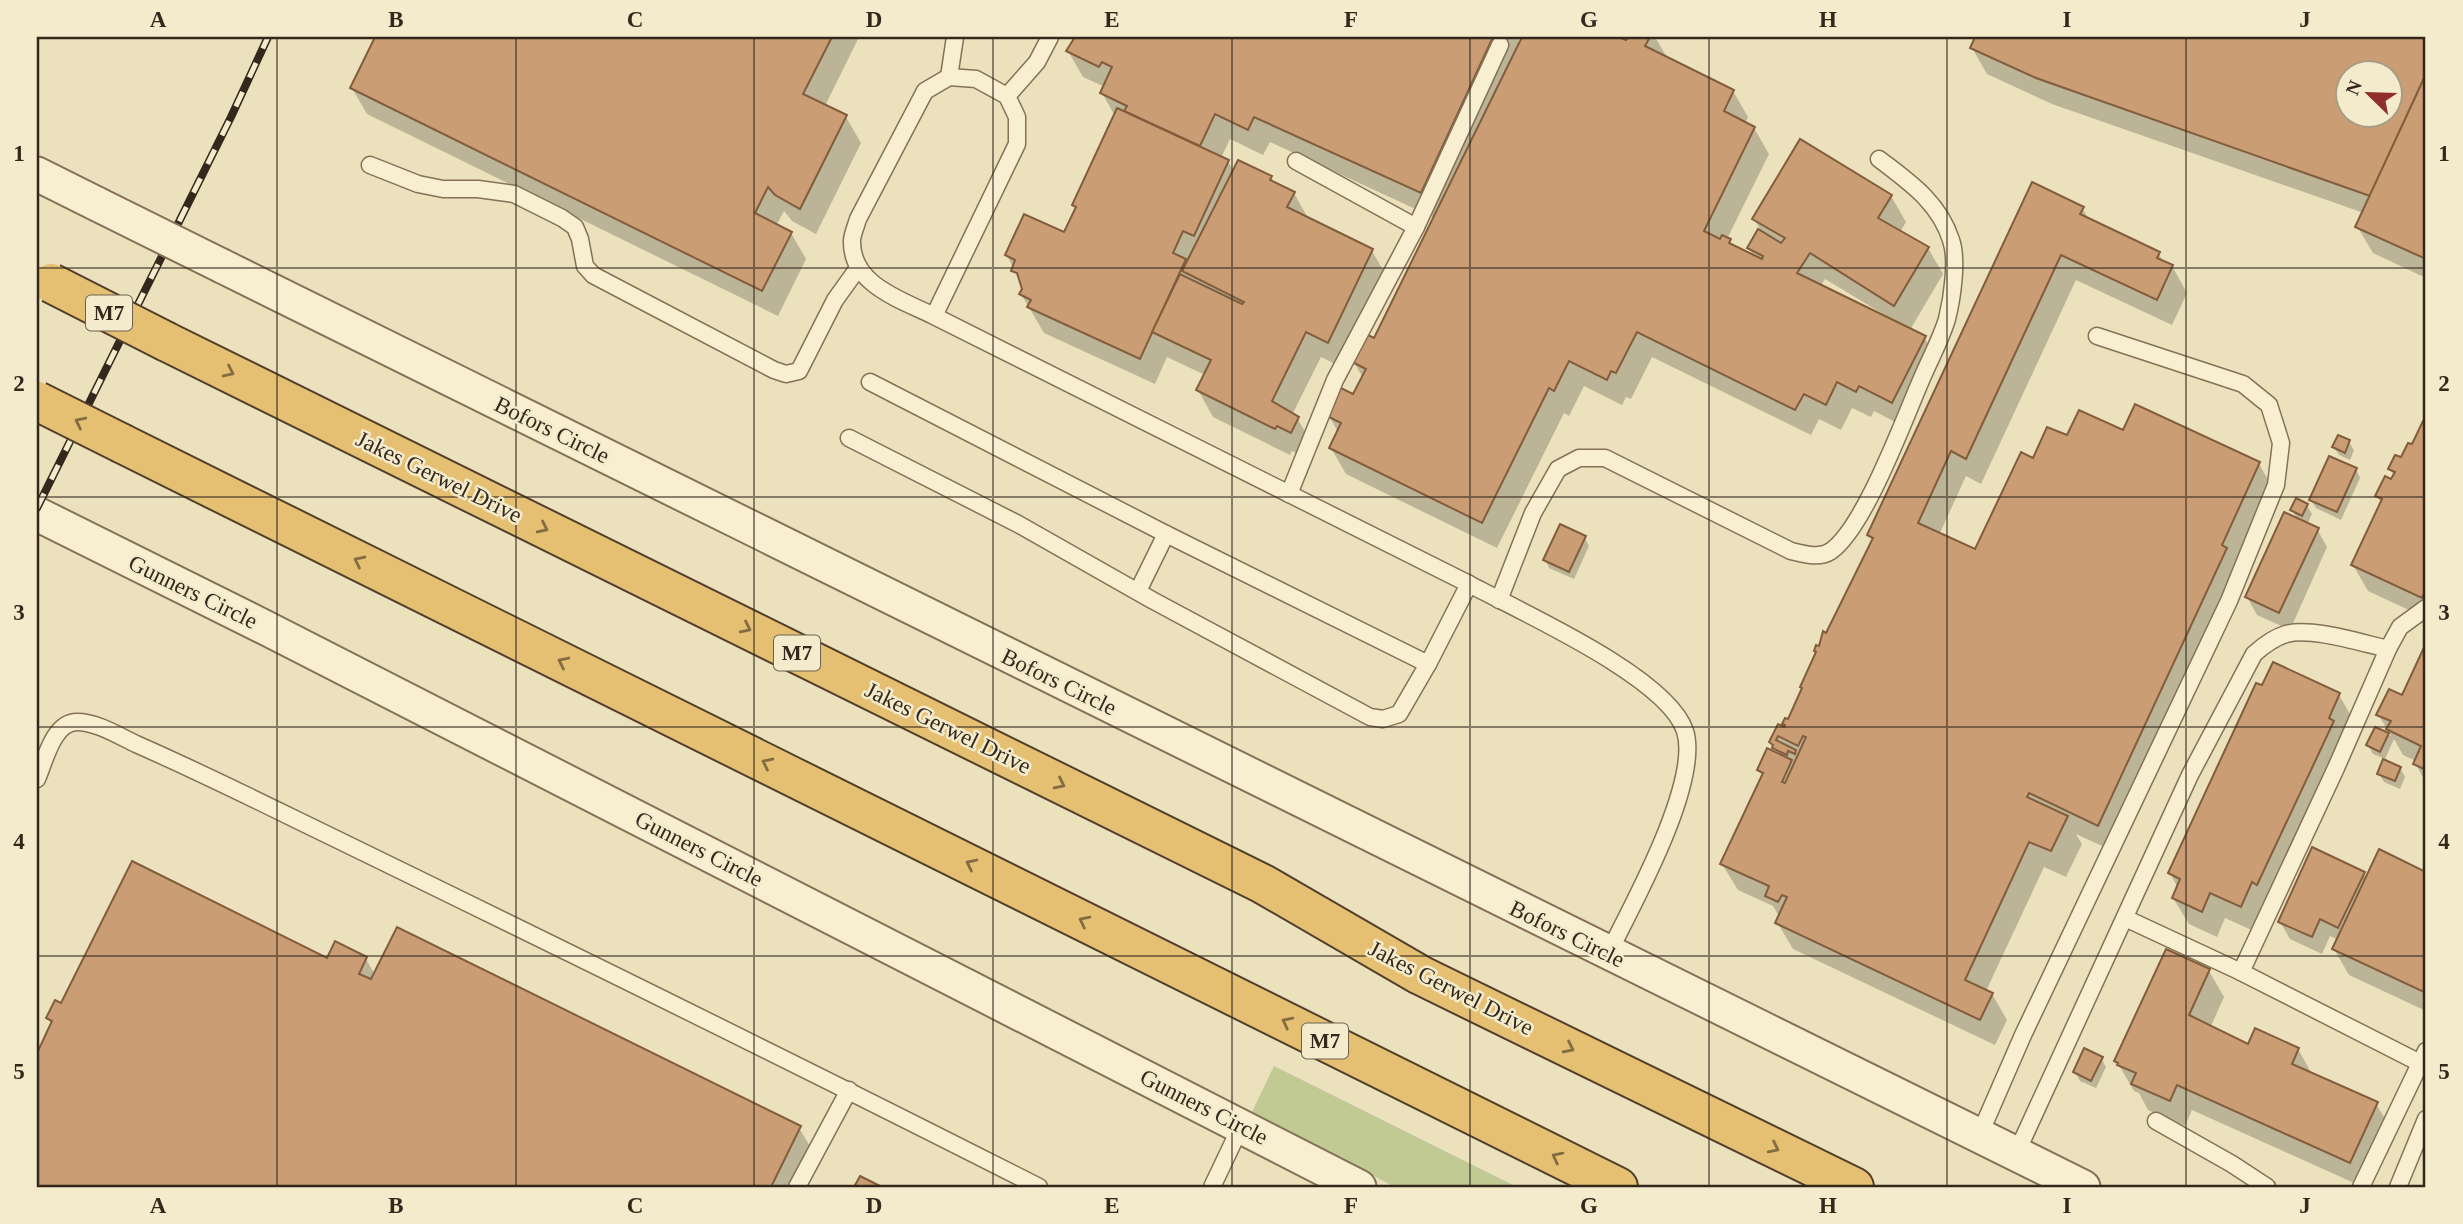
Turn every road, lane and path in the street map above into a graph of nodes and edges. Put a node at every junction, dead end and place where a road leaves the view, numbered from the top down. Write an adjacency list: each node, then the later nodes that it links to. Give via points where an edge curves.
1 (955, 37): 4 (lane)
2 (1049, 37): 5 (lane, via 1037,62)
3 (1500, 45): 10 (lane)
4 (949, 77): 5 (lane, via 976,79); 11 (lane, via 925,91 858,219 852,241)
5 (1007, 96): 13 (lane, via 1017,117 1017,144)
6 (1879, 159): 23 (lane, via 1923,193 1940,213 1952,243 1954,273 1947,320 1885,465 1849,534 1829,552 1810,556 1791,551 1605,458 1579,458 1558,469 1533,513)
7 (1296, 161): 10 (lane)
8 (370, 165): 11 (lane, via 430,187 514,194 562,218 575,227 585,266 593,275 786,374 799,371 835,300)
9 (37, 174): 29 (street, Bofors Circle, bridge)
10 (1416, 227): 18 (lane, via 1335,380)
11 (858, 268): 13 (lane, via 875,287)
12 (44, 280): 43 (highway, Jakes Gerwel Drive / M7, one-way to 43, bridge, via 1263,884 1420,975)
13 (934, 316): 18 (lane)
14 (2097, 336): 36 (lane, via 2243,384 2269,405 2281,443 2276,485 2229,601)
15 (870, 382): 20 (lane)
16 (37, 401): 42 (highway, M7, one-way to 16, bridge)
17 (849, 438): 22 (lane)
18 (1289, 494): 21 (lane)
19 (37, 514): 35 (street, Gunners Circle)
20 (1166, 534): 22 (lane); 26 (lane)
21 (1469, 584): 23 (lane); 26 (lane)
22 (1138, 591): 26 (lane, via 1370,717 1399,714)
23 (1499, 600): 29 (lane, via 1617,665 1672,710 1685,731 1688,761 1677,800 1654,862)
24 (2426, 608): 25 (lane, via 2400,627)
25 (2388, 649): 28 (lane, via 2321,635 2288,634 2267,642 2254,654 2190,775); 30 (lane)
26 (1427, 664)
27 (37, 779): 32 (lane, via 57,731 78,722 99,727)
28 (2125, 918): 30 (lane); 37 (lane)
29 (1608, 954): 36 (street, Bofors Circle)
30 (2241, 972): 31 (lane)
31 (2423, 1057): 46 (lane)
32 (849, 1090): 38 (lane); 39 (lane)
33 (2426, 1119): 47 (lane)
34 (2156, 1121): 45 (lane)
35 (1241, 1126): 40 (lane); 41 (street, Gunners Circle)
36 (1979, 1136): 37 (street, Bofors Circle)
37 (2016, 1154): 44 (street, Bofors Circle)
38 (797, 1187)
39 (1039, 1187)
40 (1212, 1187)
41 (1359, 1187)
42 (1618, 1187)
43 (1854, 1187)
44 (2083, 1187)
45 (2267, 1187)
46 (2361, 1187)
47 (2398, 1187)

